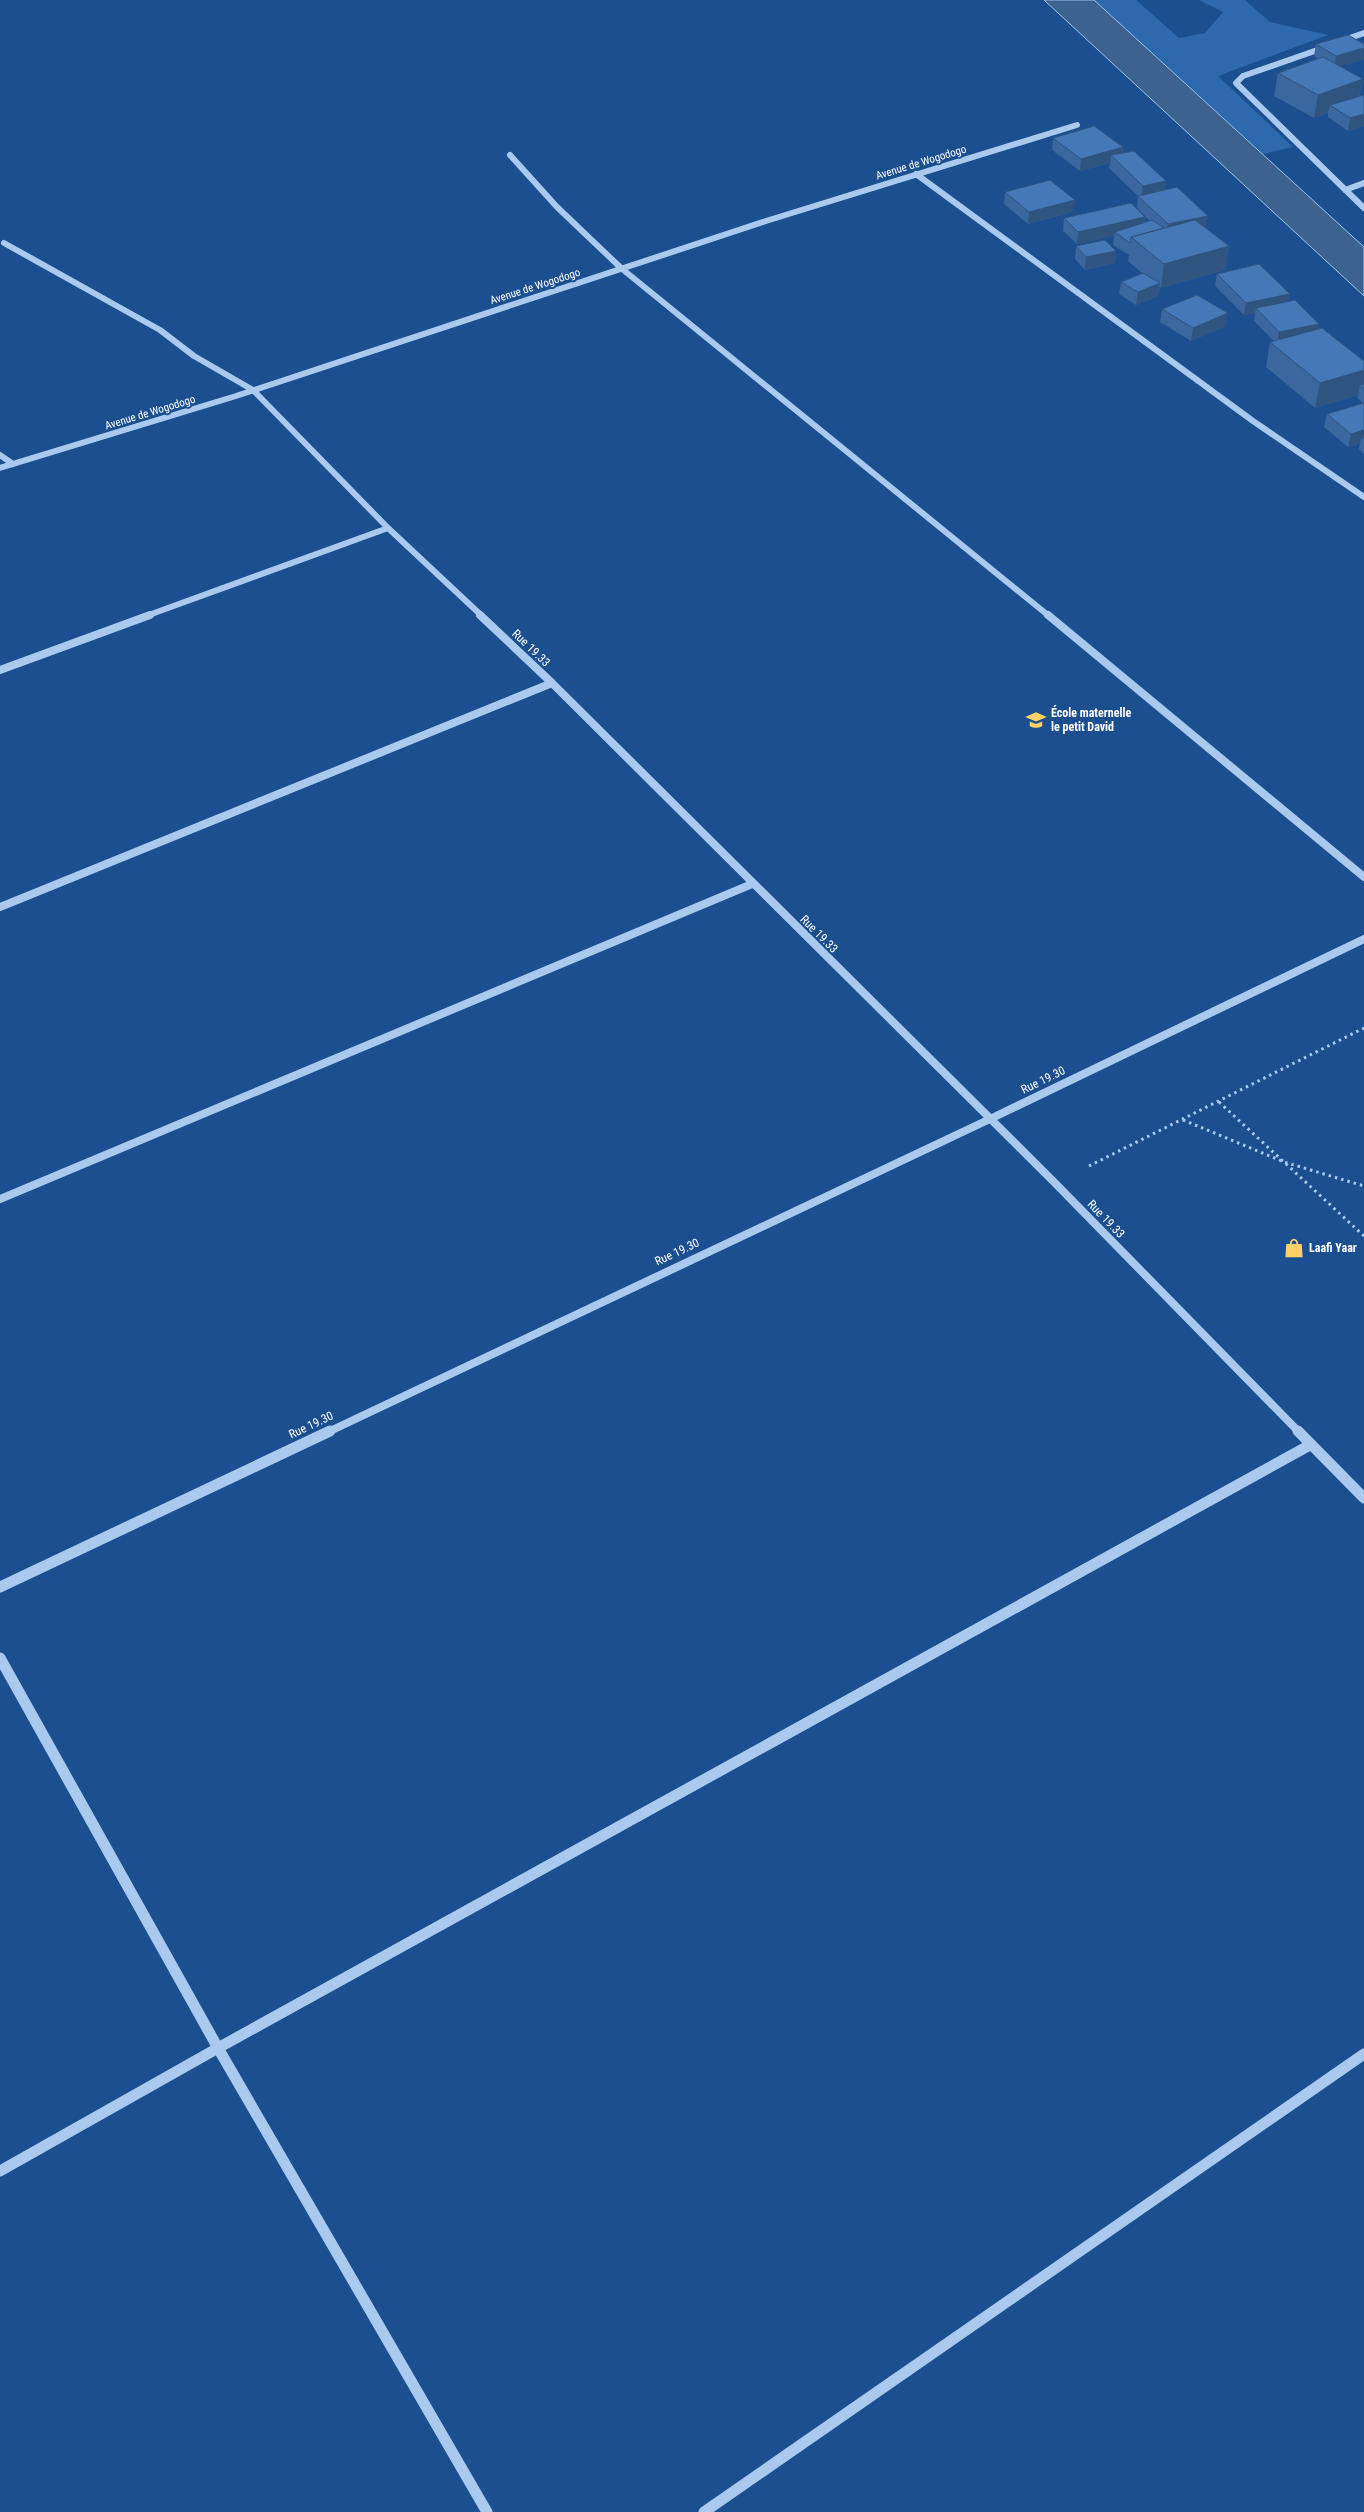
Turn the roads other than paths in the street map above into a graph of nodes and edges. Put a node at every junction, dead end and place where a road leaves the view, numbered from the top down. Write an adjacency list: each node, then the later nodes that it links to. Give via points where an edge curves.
1 (1364, 33): 6 (street, via 1243,76 1236,83)
2 (1077, 124): 4 (street, Avenue de Wogodogo)
3 (510, 155): 9 (street, via 557,207)
4 (916, 174): 9 (street, Avenue de Wogodogo); 14 (street, via 1253,421)
5 (1364, 182): 6 (street)
6 (1345, 190): 7 (street)
7 (1364, 208)
8 (4, 243): 10 (street, Rue 19.33, via 160,330 194,356)
9 (621, 268): 10 (street, Avenue de Wogodogo); 18 (street)
10 (252, 390): 12 (street, Avenue de Wogodogo); 15 (street, Rue 19.33)
11 (0, 455): 12 (street)
12 (13, 464): 13 (street, Avenue de Wogodogo)
13 (0, 468)
14 (1364, 497)
15 (388, 528): 16 (street); 17 (street, Rue 19.33)
16 (0, 670)
17 (552, 683): 19 (street, Rue 19.33); 20 (street)
18 (1364, 877)
19 (752, 884): 22 (street, Rue 19.33); 23 (street)
20 (0, 907)
21 (1364, 939): 22 (street, Rue 19.30)
22 (990, 1119): 24 (street, Rue 19.33); 26 (street, Rue 19.30)
23 (0, 1199)
24 (1310, 1445): 25 (street, Rue 19.33); 28 (street)
25 (1364, 1498)
26 (0, 1587)
27 (0, 1658): 28 (street)
28 (218, 2048): 30 (street); 31 (street)
29 (1364, 2054): 32 (street)
30 (0, 2171)
31 (487, 2512)
32 (704, 2512)

